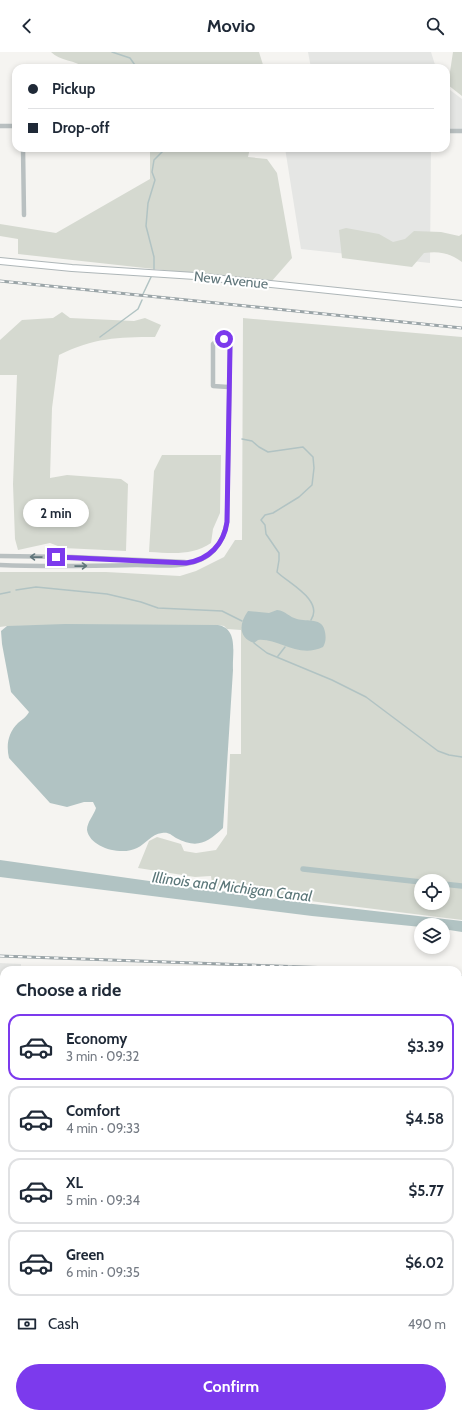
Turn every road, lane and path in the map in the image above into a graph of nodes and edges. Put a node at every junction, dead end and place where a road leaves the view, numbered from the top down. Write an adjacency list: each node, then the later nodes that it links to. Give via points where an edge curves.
1 (0, 126): 2 (street)
2 (12, 126)
3 (450, 131): 4 (street)
4 (462, 132)
5 (23, 152): 6 (street)
6 (24, 216)
7 (0, 261): 8 (main road, New Avenue, via 195,276)
8 (462, 304)
9 (228, 387): 9 (street, via 230,347 227,340 219,339 213,344 213,386); 11 (street, via 226,528 221,541 210,554 200,560)
10 (0, 556): 11 (street, one-way to 10)
11 (186, 563): 12 (street, one-way to 11)
12 (0, 565)

